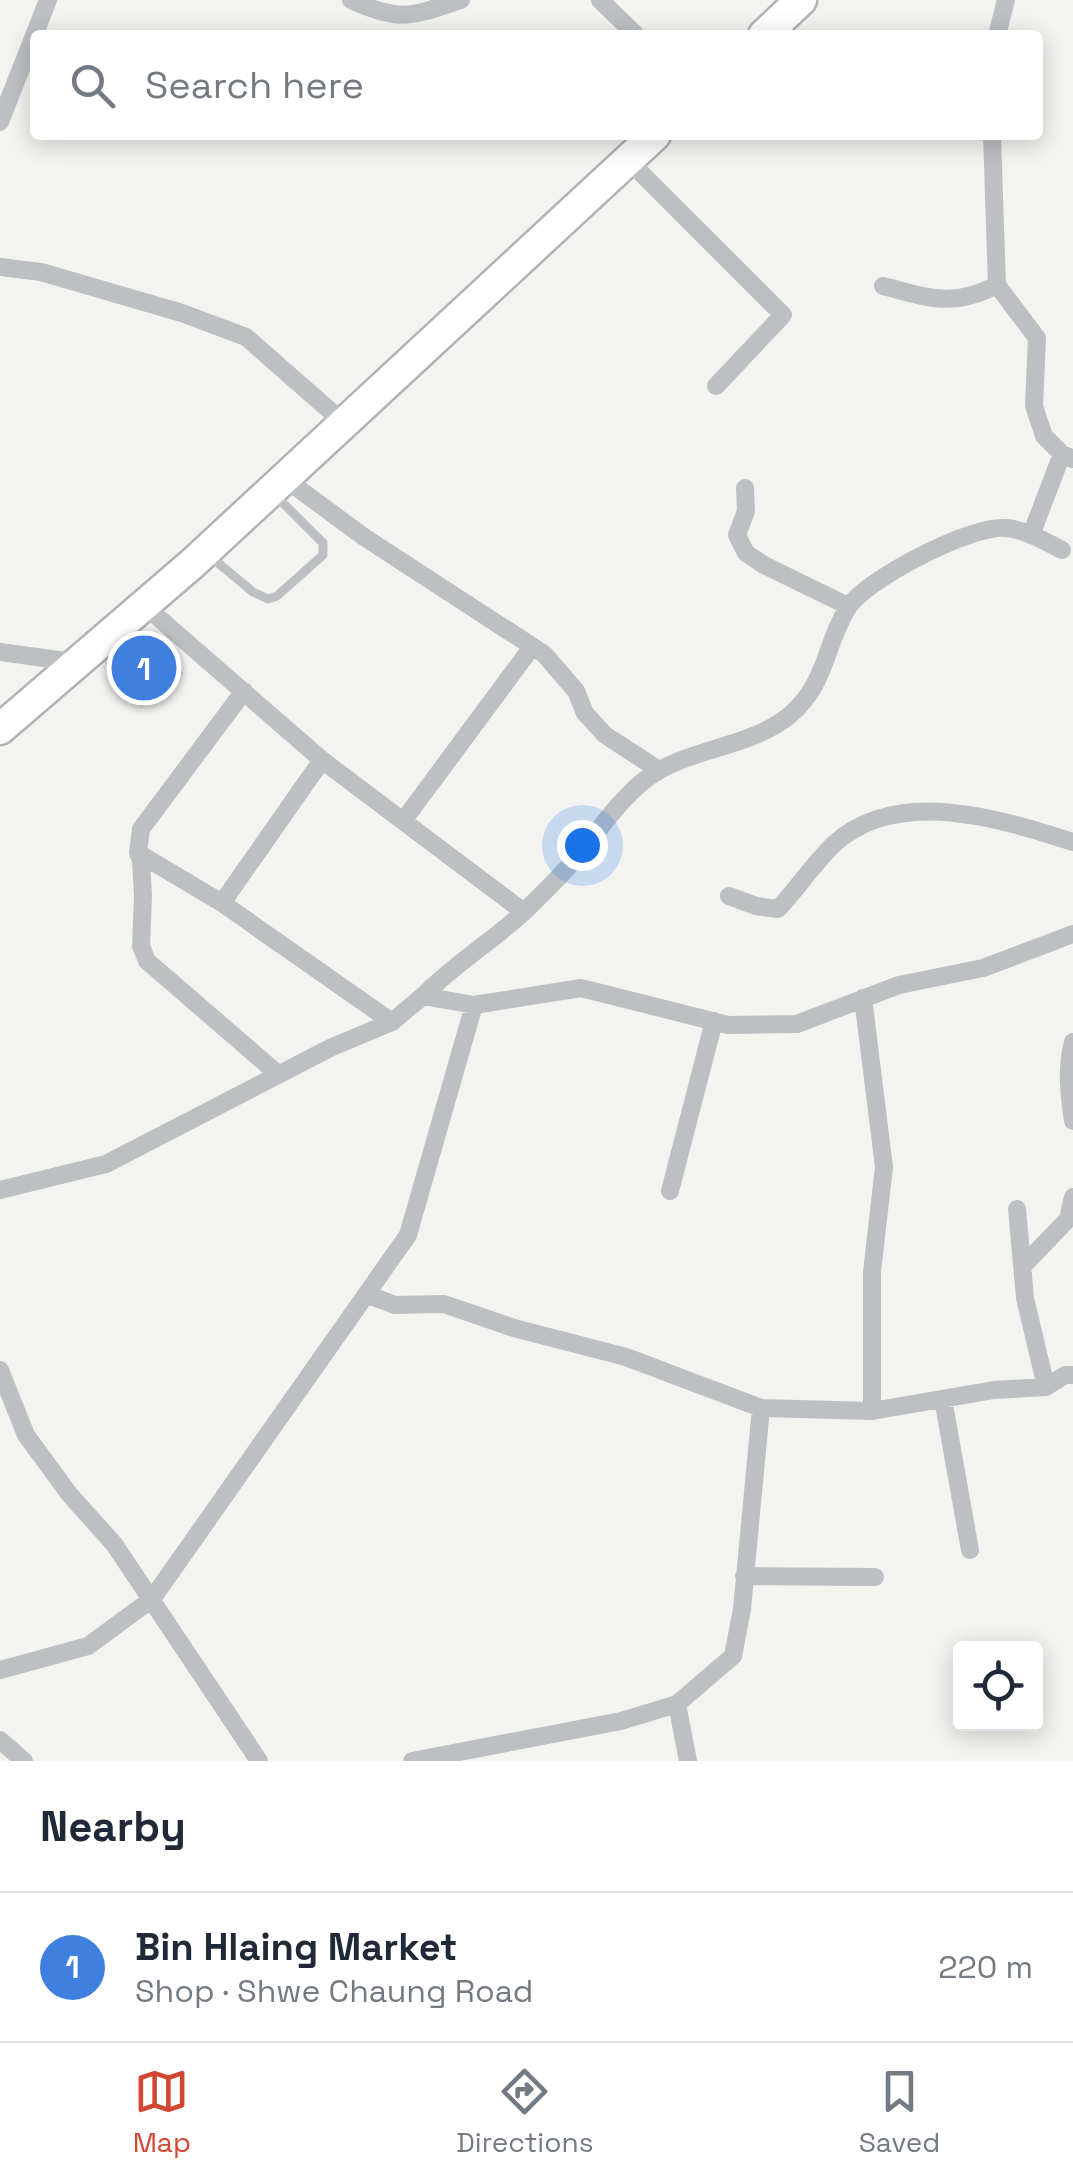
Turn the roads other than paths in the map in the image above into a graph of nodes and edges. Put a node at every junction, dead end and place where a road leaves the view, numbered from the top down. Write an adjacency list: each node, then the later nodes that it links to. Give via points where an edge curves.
1 (48, 0): 8 (street)
2 (351, 0): 7 (street)
3 (461, 0): 7 (street, via 413,16)
4 (600, 0): 9 (street)
5 (1006, 0): 11 (street)
6 (790, 4): 10 (highway)
7 (383, 7)
8 (36, 30)
9 (631, 30)
10 (768, 30)
11 (998, 30)
12 (30, 46): 13 (street)
13 (0, 122)
14 (650, 140): 16 (highway)
15 (992, 140): 18 (street)
16 (628, 160): 20 (street, via 783,316); 21 (highway)
17 (0, 267): 21 (street, via 41,272 246,337)
18 (998, 285): 19 (street, via 942,302); 22 (street, via 1037,338 1034,406 1044,436)
19 (883, 286)
20 (716, 386)
21 (344, 423): 23 (highway)
22 (1067, 456): 25 (street)
23 (278, 485): 27 (highway); 27 (lane, via 323,543 322,555 268,599); 30 (street)
24 (745, 488): 29 (street, via 737,535 746,553)
25 (1032, 535): 26 (street); 29 (street, via 1003,527 983,530 911,559)
26 (1062, 550)
27 (206, 552): 28 (highway)
28 (145, 606): 32 (highway); 33 (street)
29 (848, 606): 36 (street, via 818,684 790,714 758,736)
30 (532, 646): 36 (street, via 560,669 605,736); 37 (street)
31 (0, 652): 32 (street)
32 (80, 663): 34 (highway)
33 (244, 692): 35 (street); 39 (street, via 141,829)
34 (0, 729)
35 (322, 760): 37 (street); 41 (street)
36 (659, 770): 42 (street)
37 (403, 821): 42 (street)
38 (1073, 842): 40 (street, via 950,811 876,818 835,844 778,909)
39 (138, 853): 41 (street); 50 (street, via 147,960)
40 (729, 896)
41 (222, 903): 48 (street)
42 (524, 912): 44 (street)
43 (1073, 934): 45 (street, via 983,968)
44 (423, 996): 46 (street); 48 (street)
45 (863, 998): 47 (street, via 796,1024); 63 (street, via 884,1168 872,1272)
46 (474, 1005): 47 (street, via 580,988); 57 (street, via 408,1235)
47 (714, 1021): 53 (street)
48 (392, 1022): 50 (street)
49 (1073, 1042): 51 (street)
50 (278, 1074): 52 (street, via 106,1164)
51 (1073, 1121)
52 (0, 1190)
53 (670, 1191)
54 (1073, 1197): 56 (street, via 1068,1219)
55 (1017, 1209): 56 (street)
56 (1023, 1266): 60 (street)
57 (368, 1295): 62 (street, via 395,1305 444,1304 626,1357); 67 (street)
58 (0, 1370): 67 (street, via 26,1435)
59 (1073, 1375): 60 (street)
60 (1046, 1387): 61 (street)
61 (942, 1400): 63 (street); 64 (street)
62 (761, 1408): 63 (street); 65 (street)
63 (872, 1411)
64 (970, 1550)
65 (744, 1576): 66 (street); 69 (street, via 733,1656)
66 (876, 1577)
67 (152, 1599): 68 (street, via 88,1646); 72 (street)
68 (0, 1670)
69 (677, 1704): 73 (street); 74 (street)
70 (0, 1740): 71 (street)
71 (24, 1761)
72 (260, 1761)
73 (412, 1761)
74 (688, 1761)

